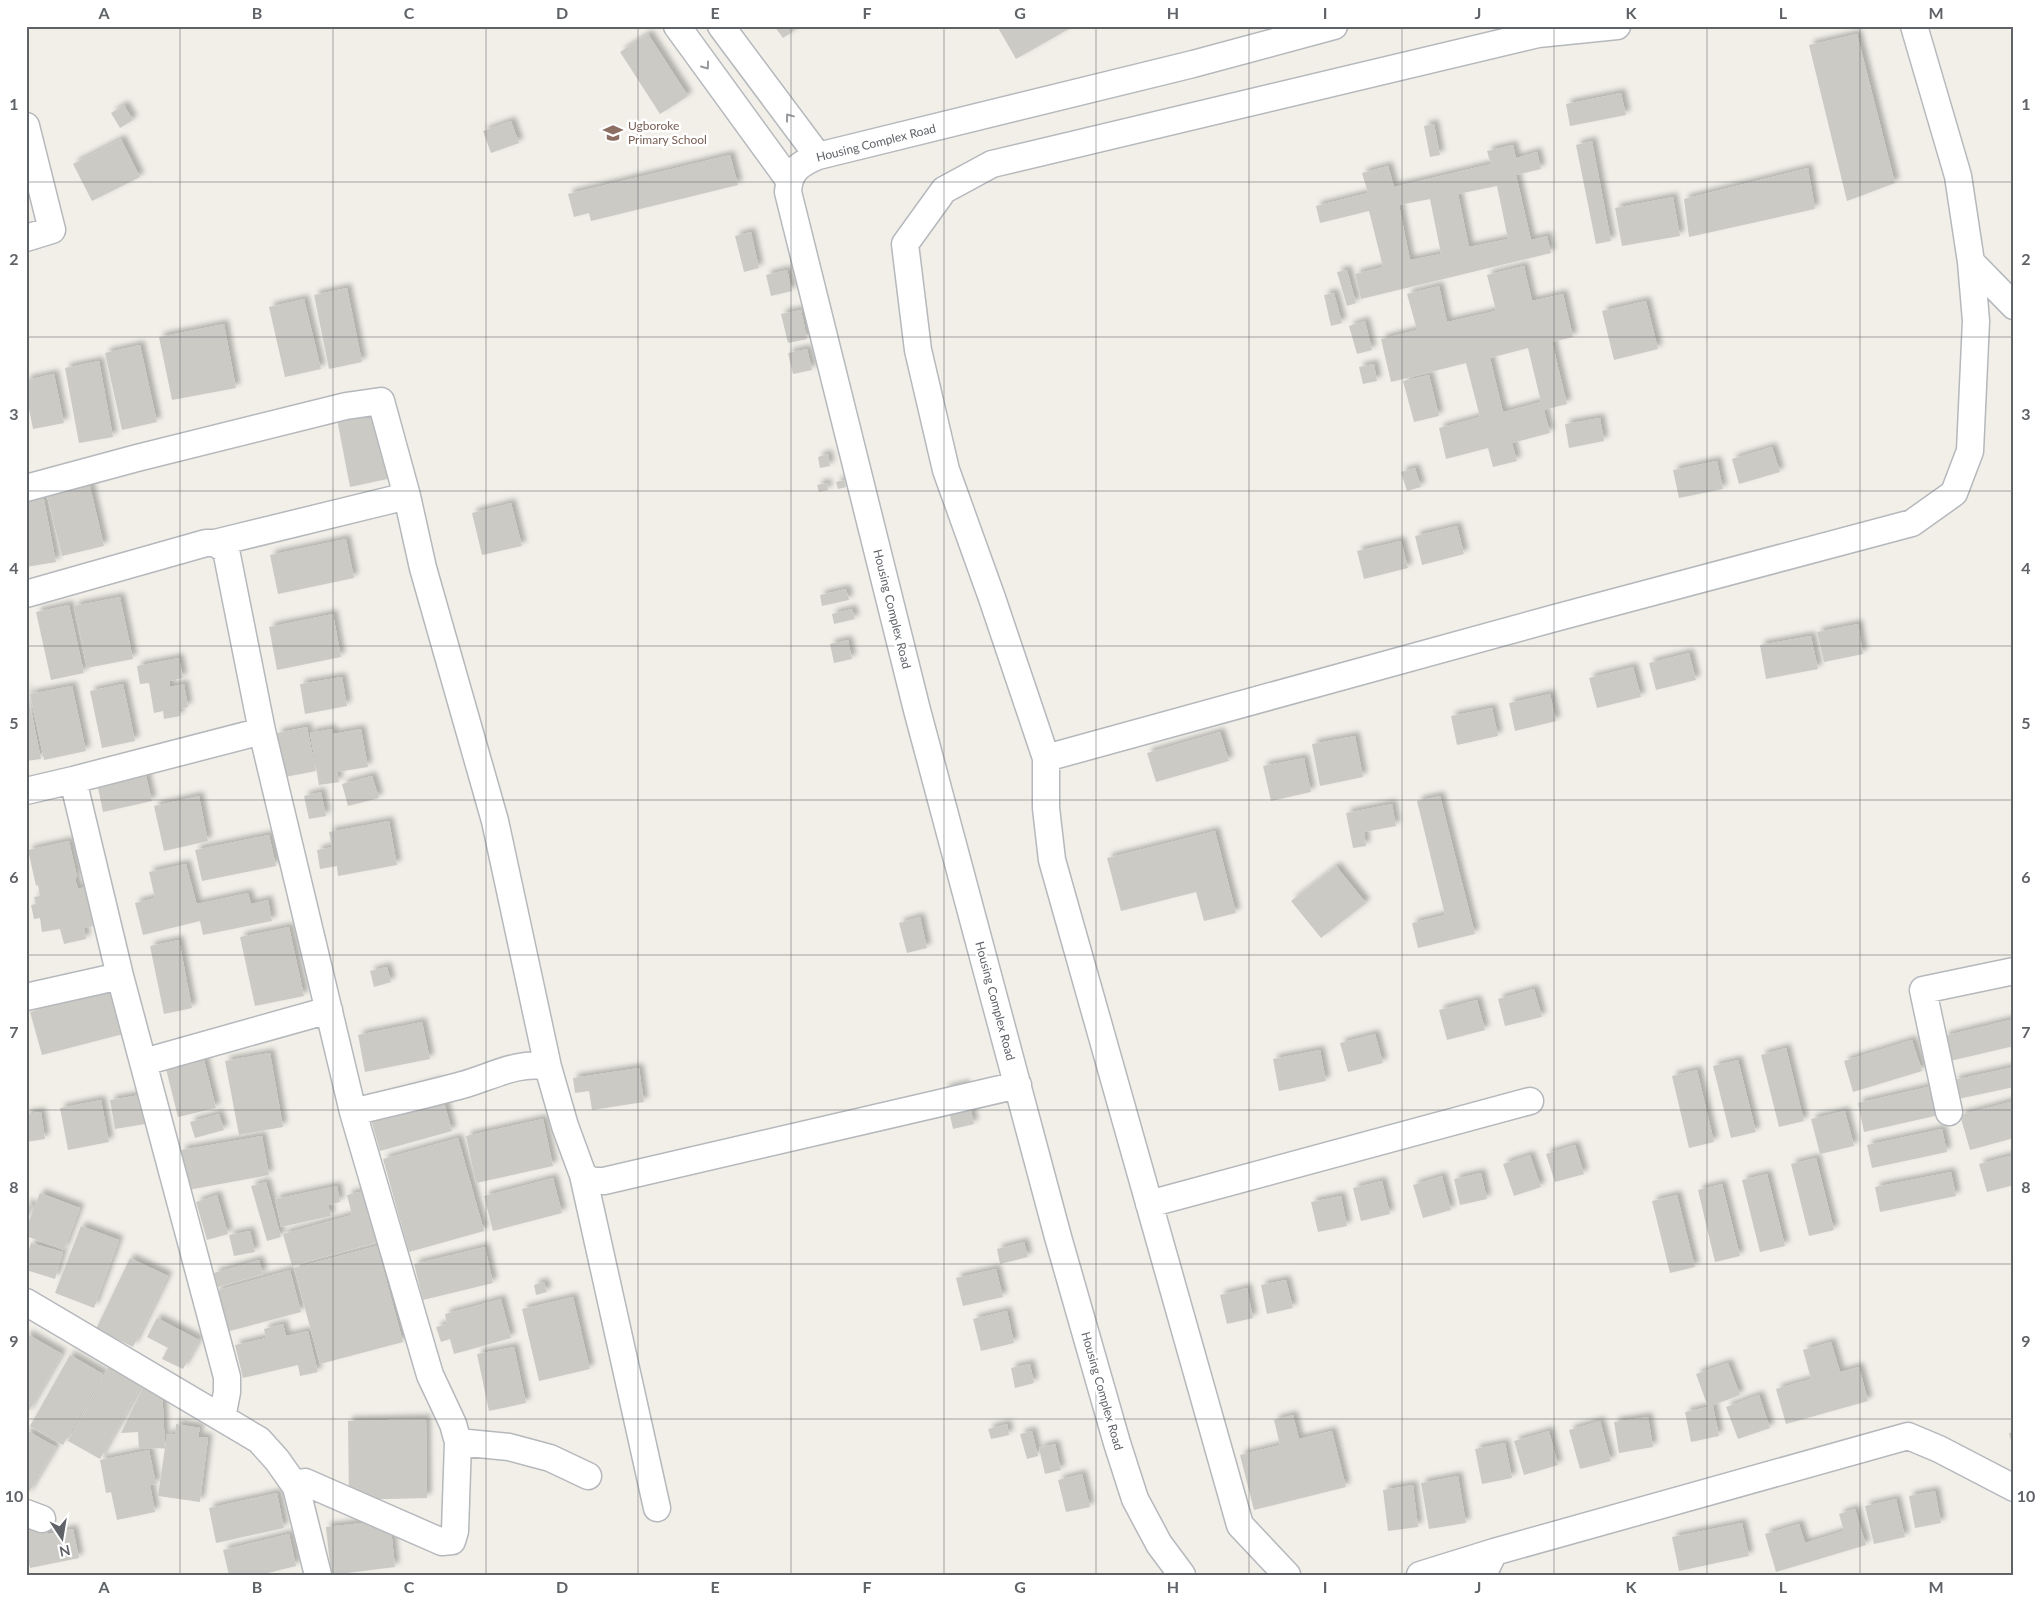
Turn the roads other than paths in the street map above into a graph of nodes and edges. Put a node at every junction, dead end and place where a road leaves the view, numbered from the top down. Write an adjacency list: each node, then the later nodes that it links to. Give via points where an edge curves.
1 (677, 26): 8 (street, one-way to 8)
2 (721, 26): 7 (street, one-way to 2)
3 (1334, 26): 7 (street, Housing Complex Road)
4 (1617, 26): 17 (street, via 1538,34 992,164 944,190 905,244 918,350 946,470)
5 (1914, 26): 10 (street, via 1958,176)
6 (26, 126): 9 (street, via 52,230)
7 (818, 156): 8 (street, Housing Complex Road, via 802,164)
8 (789, 180): 26 (street, Housing Complex Road, via 788,192 917,710)
9 (26, 238)
10 (1971, 262): 11 (street); 17 (street, via 1976,320 1970,451 1954,493 1912,523)
11 (2014, 306)
12 (26, 488): 13 (street, via 381,400)
13 (407, 496): 14 (street); 25 (street, via 423,568 495,821)
14 (215, 543): 15 (street); 16 (street, via 226,550 230,561)
15 (26, 594)
16 (262, 731): 18 (street); 23 (street)
17 (1046, 758): 31 (street, via 1046,808 1052,860)
18 (73, 780): 19 (street); 21 (street)
19 (26, 791)
20 (2014, 971): 29 (street, via 1924,990)
21 (120, 976): 22 (street); 24 (street)
22 (26, 996)
23 (329, 1010): 24 (street); 28 (street)
24 (144, 1062): 33 (street, via 228,1377)
25 (548, 1067): 28 (street, via 537,1064 524,1066 463,1085); 30 (street)
26 (1018, 1084): 30 (street, via 604,1181 592,1181); 41 (street, Housing Complex Road, via 1114,1434 1135,1499 1159,1544)
27 (1530, 1101): 31 (street)
28 (353, 1112): 34 (street, via 430,1375)
29 (1950, 1112)
30 (582, 1176): 38 (street)
31 (1149, 1204): 42 (street, via 1240,1525)
32 (26, 1302): 33 (street)
33 (222, 1418): 36 (street, via 259,1440)
34 (458, 1442): 35 (street, via 533,1453); 36 (street, via 452,1541 442,1542 306,1482)
35 (588, 1476)
36 (296, 1486): 40 (street)
37 (2014, 1488): 39 (street, via 1908,1436)
38 (657, 1508)
39 (1488, 1564): 43 (street)
40 (318, 1575)
41 (1182, 1575)
42 (1287, 1575)
43 (1420, 1575)

